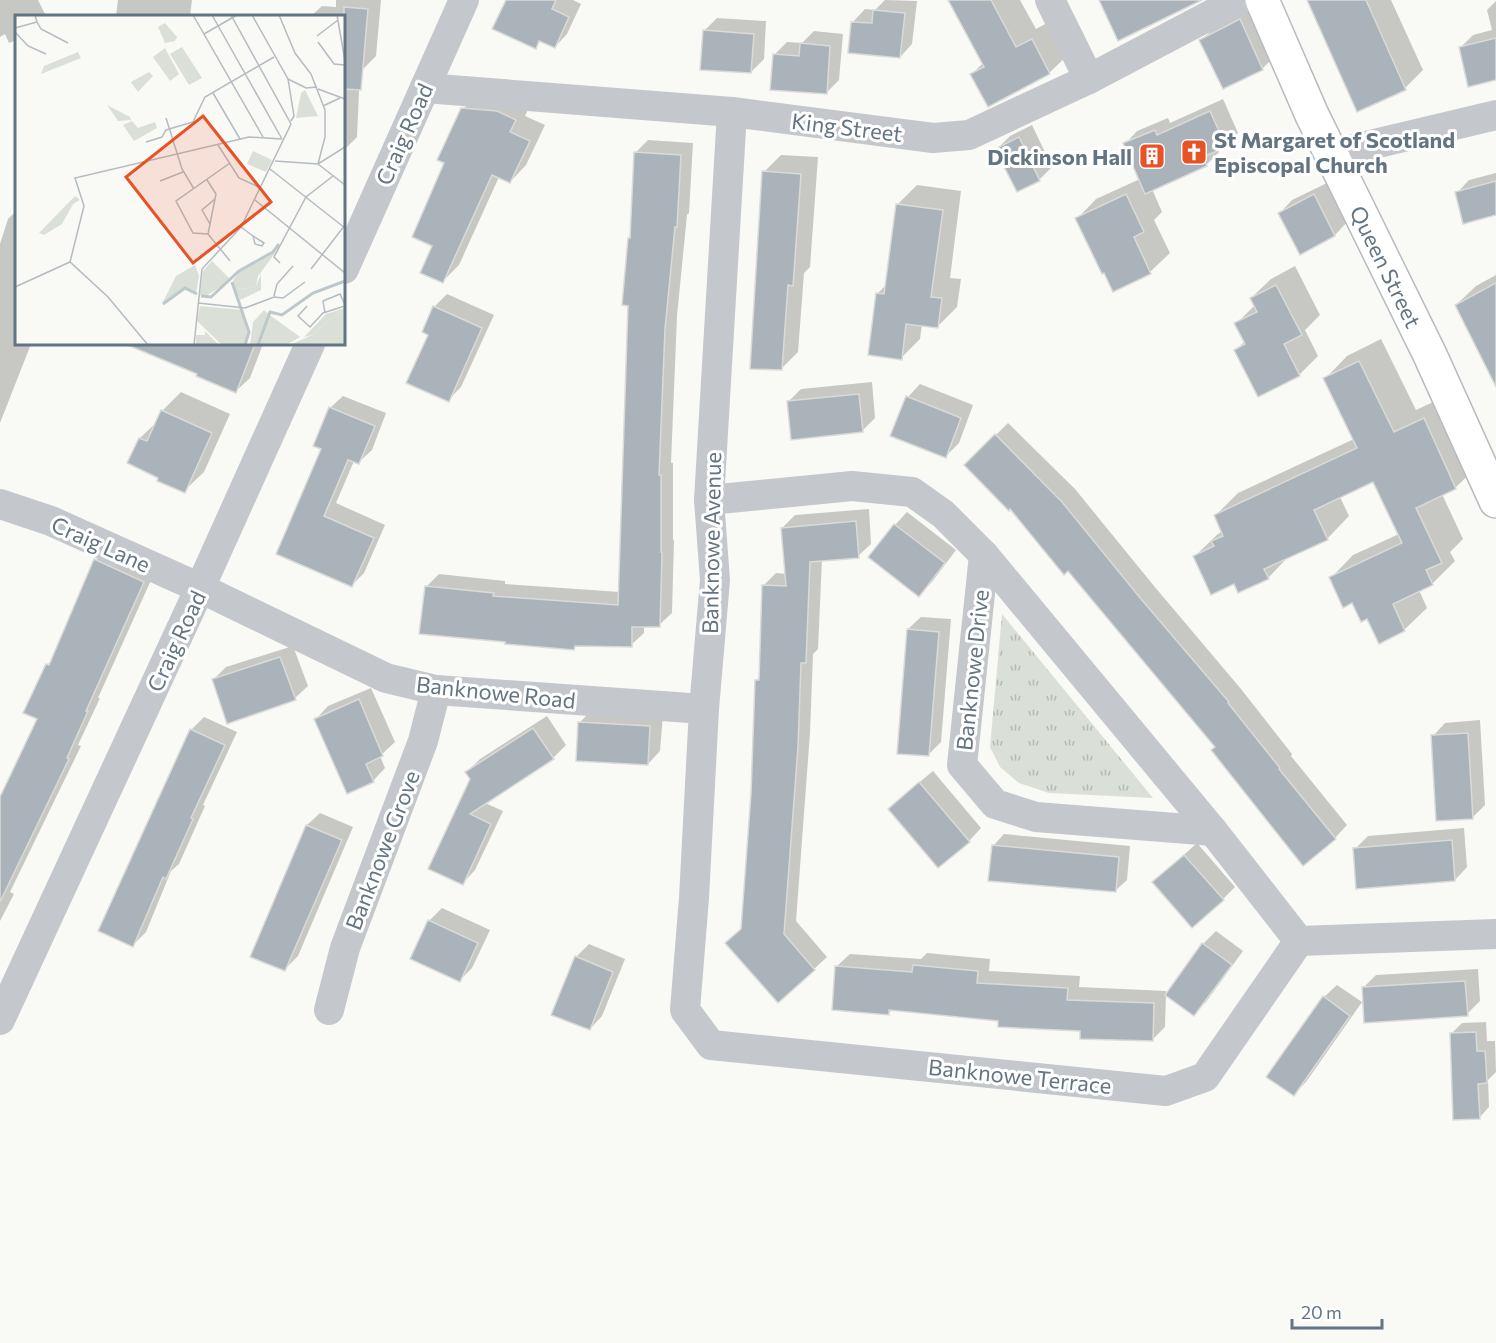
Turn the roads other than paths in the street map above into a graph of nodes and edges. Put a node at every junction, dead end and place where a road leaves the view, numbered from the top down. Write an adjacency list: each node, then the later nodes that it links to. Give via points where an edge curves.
1 (464, 0): 6 (street, Craig Road)
2 (1050, 0): 5 (street)
3 (1239, 0): 5 (street, King Street)
4 (1262, 0): 9 (main road, Queen Street)
5 (1089, 79): 7 (street, King Street, via 969,135 933,138)
6 (425, 88): 7 (street, King Street); 10 (street, Craig Road)
7 (732, 112): 12 (street, Banknowe Avenue)
8 (1496, 115): 9 (street)
9 (1332, 154): 13 (main road, Queen Street)
10 (345, 267)
11 (310, 345): 16 (street, Craig Road)
12 (709, 500): 15 (street, Banknowe Drive, via 852,486 912,492 943,514); 18 (street, Banknowe Avenue, via 715,580)
13 (1496, 501)
14 (0, 504): 16 (street, Craig Lane, via 51,521)
15 (984, 555): 19 (street, Banknowe Drive); 19 (street, Banknowe Drive, via 962,765 995,804 1036,817)
16 (200, 588): 17 (street, Banknowe Road, via 386,678); 24 (street, Craig Road)
17 (436, 690): 18 (street, Banknowe Road); 22 (street, Banknowe Grove, via 423,741 345,948)
18 (704, 709): 23 (street, Banknowe Avenue)
19 (1213, 831): 21 (street, Banknowe Drive)
20 (1496, 934): 21 (street)
21 (1299, 941): 23 (street, Banknowe Terrace, via 1205,1077 1166,1091 711,1046)
22 (329, 1010)
23 (685, 1010)
24 (0, 1020)

